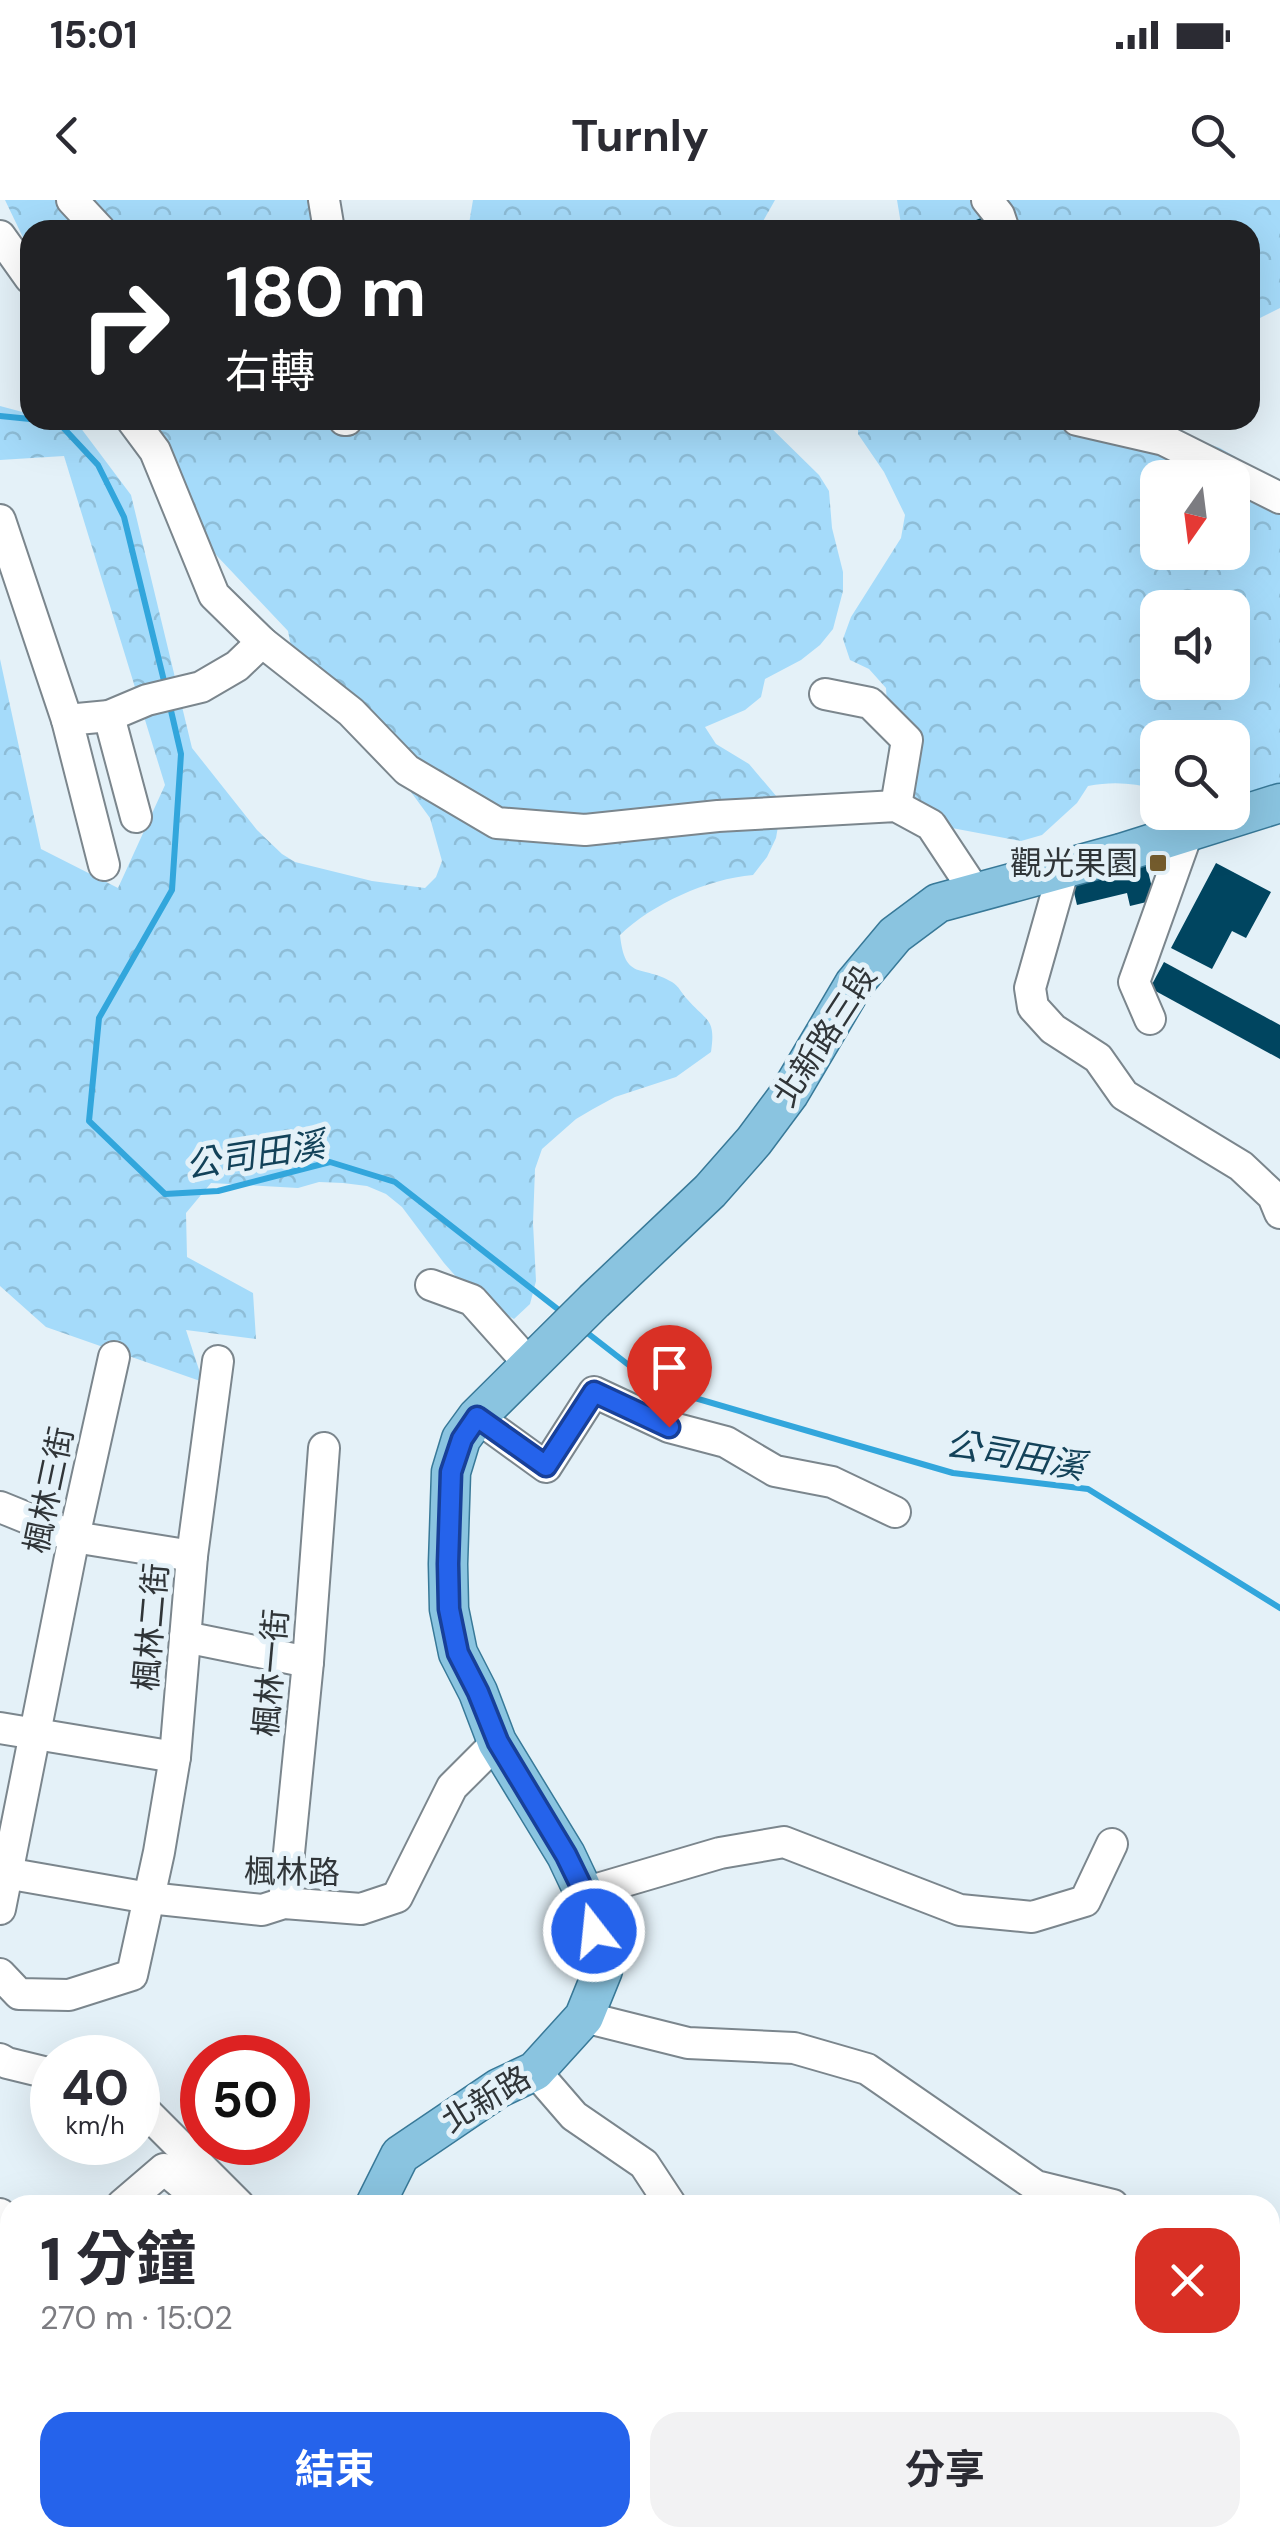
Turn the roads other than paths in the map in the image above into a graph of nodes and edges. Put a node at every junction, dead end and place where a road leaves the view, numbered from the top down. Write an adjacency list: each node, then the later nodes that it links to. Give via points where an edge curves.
1 (72, 200): 2 (street)
2 (91, 220)
3 (0, 236): 4 (street)
4 (20, 264)
5 (139, 430): 9 (street, via 214,595)
6 (1120, 430): 7 (street, via 1164,440)
7 (1280, 498)
8 (0, 520): 12 (street)
9 (262, 642): 11 (street, via 201,687); 13 (street, via 351,712 407,770 497,824 585,830)
10 (824, 694): 13 (street, via 870,704 907,740)
11 (109, 716): 12 (street); 15 (street)
12 (67, 720): 17 (street)
13 (896, 806): 19 (street, via 931,825)
14 (1278, 809): 16 (main road, 北新路三段)
15 (136, 817)
16 (1188, 832): 18 (main road, 北新路三段); 20 (street, via 1134,982)
17 (104, 865)
18 (1064, 868): 19 (main road, 北新路三段); 21 (street, via 1030,988 1033,1008 1098,1058 1124,1095 1242,1166 1273,1196)
19 (976, 893): 23 (main road, 北新路三段, via 938,903 895,935 854,984 754,1141)
20 (1150, 1019)
21 (1280, 1213)
22 (432, 1285): 23 (street, via 472,1300)
23 (541, 1354): 26 (main road, 北新路)
24 (114, 1357): 30 (street, 楓林三街)
25 (218, 1361): 31 (street, 楓林二街)
26 (477, 1417): 29 (street, via 546,1466 594,1392 669,1427 726,1442 776,1471 832,1482); 36 (main road, 北新路, via 451,1472 449,1609 458,1653)
27 (324, 1448): 33 (street, 楓林一街)
28 (0, 1508): 30 (street)
29 (895, 1512)
30 (74, 1537): 31 (street); 35 (street, 楓林三街)
31 (192, 1556): 32 (street, 楓林二街)
32 (185, 1637): 33 (street); 37 (street, 楓林二街)
33 (308, 1662): 42 (street, 楓林一街)
34 (0, 1728): 35 (street)
35 (34, 1736): 37 (street); 39 (street, 楓林三街)
36 (498, 1742): 40 (main road, 北新路); 42 (street, 楓林路, via 452,1787 397,1898 362,1909)
37 (175, 1758): 41 (street, 楓林二街)
38 (1112, 1844): 40 (street, via 1085,1901 1032,1917 960,1910 784,1842)
39 (4, 1872): 41 (street, 楓林路); 43 (street, 楓林三街)
40 (584, 1892): 45 (main road, 北新路, via 603,1970)
41 (150, 1898): 42 (street, 楓林路, via 262,1910); 44 (street, 楓林二街, via 132,1975 52,1995 19,1994)
42 (284, 1903)
43 (0, 1909)
44 (0, 1974)
45 (584, 2017): 48 (main road, 北新路); 55 (street, via 688,2043 794,2048 867,2069 1036,2186)
46 (0, 2059): 47 (street)
47 (30, 2068)
48 (535, 2071): 53 (main road, 北新路, via 400,2155); 54 (street, via 574,2116 644,2164)
49 (160, 2126): 52 (street)
50 (134, 2195): 51 (street, via 164,2169)
51 (195, 2195)
52 (230, 2195)
53 (381, 2195)
54 (664, 2195)
55 (1073, 2195)

